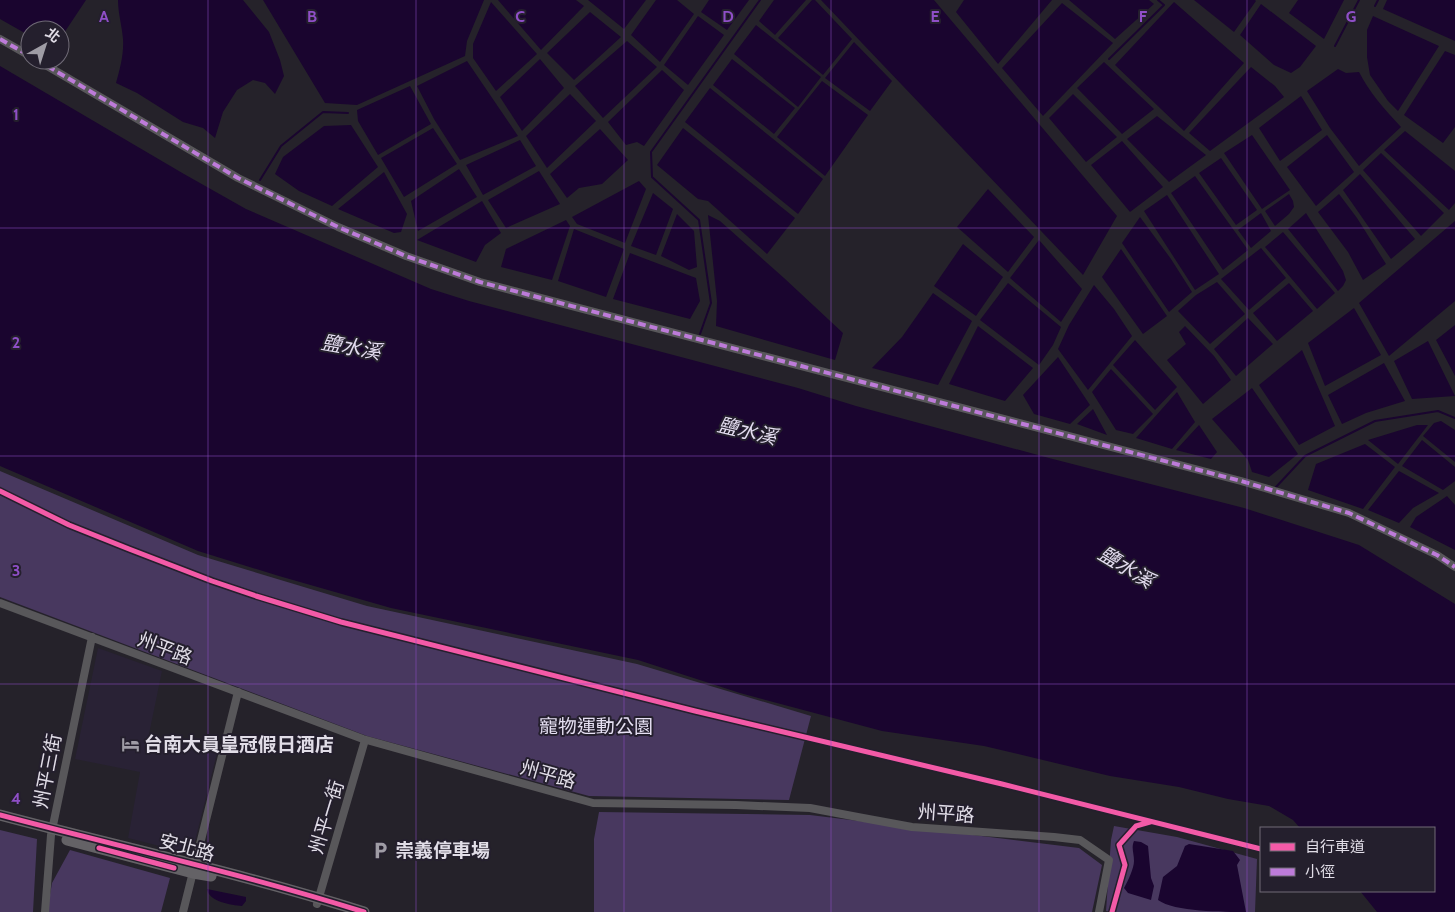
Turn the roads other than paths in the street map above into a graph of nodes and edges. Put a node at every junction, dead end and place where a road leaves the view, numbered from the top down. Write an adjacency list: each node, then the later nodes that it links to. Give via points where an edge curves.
1 (0, 38): 2 (street)
2 (20, 50)
3 (54, 70): 4 (street, via 238,178 406,256 480,282 1241,481 1349,513 1437,555)
4 (1455, 567)
5 (0, 603): 6 (street, 州平路)
6 (92, 637): 7 (street, 州平路); 11 (street, 州平三街)
7 (238, 692): 8 (street, 州平路); 12 (street)
8 (365, 740): 13 (street, 州平一街); 18 (street, 州平路, via 593,803 810,808 912,827 1080,840 1109,860)
9 (0, 815): 11 (street, 安北路)
10 (0, 822): 11 (street, 安北路)
11 (52, 832): 12 (street, 安北路, via 132,847); 14 (street, 州平三街)
12 (194, 869): 13 (street, 安北路); 15 (street)
13 (318, 901): 16 (street, 安北路); 17 (street, 安北路)
14 (45, 912)
15 (183, 912)
16 (340, 912)
17 (364, 912)
18 (1099, 912)

